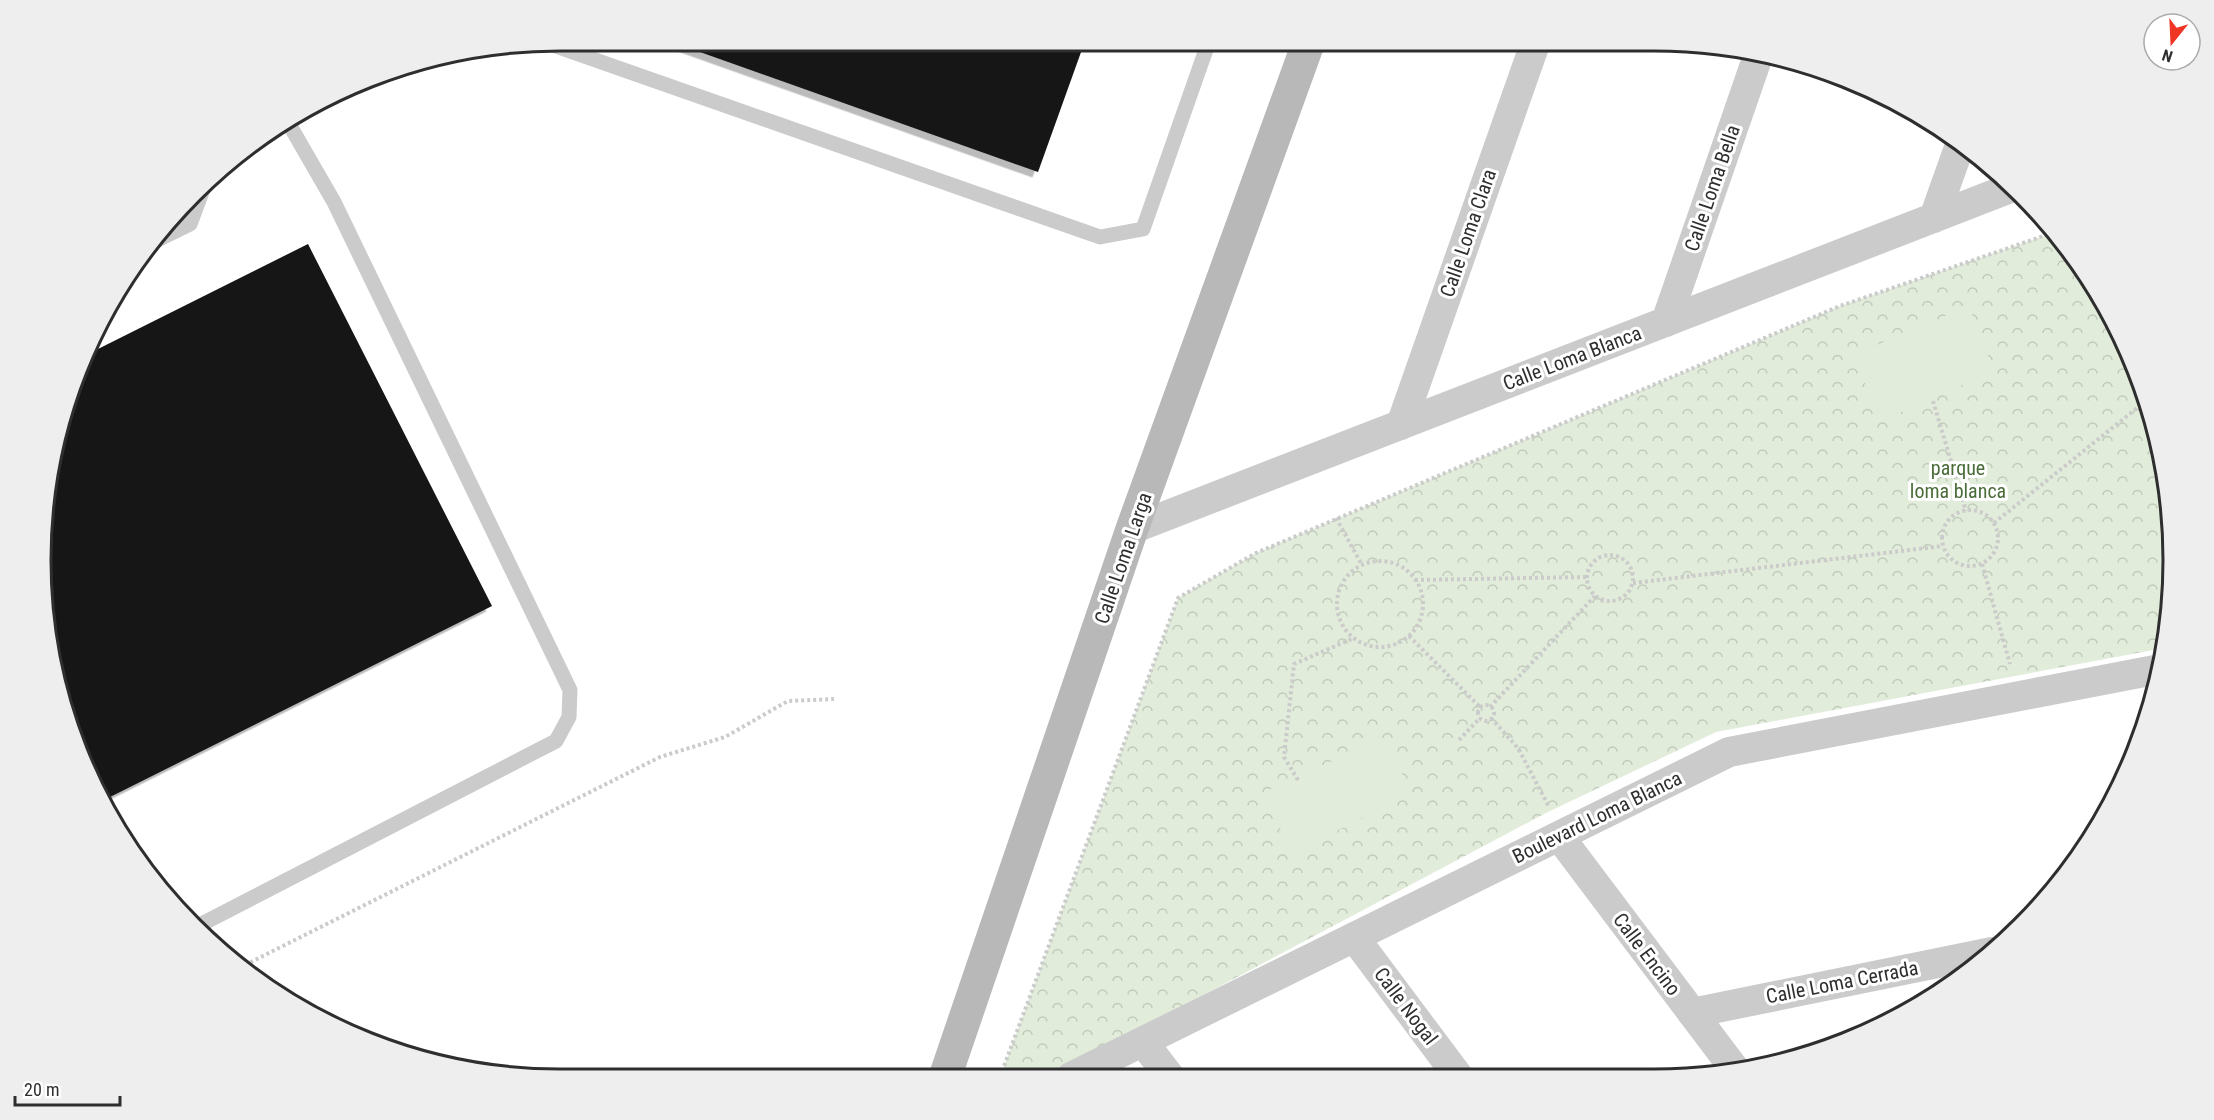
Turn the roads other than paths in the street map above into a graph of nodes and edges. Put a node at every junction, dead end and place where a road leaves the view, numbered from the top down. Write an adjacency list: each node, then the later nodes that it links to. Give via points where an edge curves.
1 (570, 51): 2 (lane, via 1100,237 1143,229)
2 (1205, 51)
3 (1305, 51): 14 (street, Calle Loma Larga)
4 (1532, 51): 13 (street, Calle Loma Clara)
5 (1756, 62): 12 (street, Calle Loma Bella)
6 (291, 128): 17 (lane, via 334,202 570,690 569,717 556,741)
7 (1958, 152): 10 (street)
8 (2005, 191): 10 (street, Calle Loma Blanca)
9 (198, 203): 11 (lane, via 189,224)
10 (1935, 218): 12 (street, Calle Loma Blanca)
11 (169, 234)
12 (1666, 322): 13 (street, Calle Loma Blanca)
13 (1401, 425): 14 (street, Calle Loma Blanca)
14 (1132, 529): 23 (street, Calle Loma Larga)
15 (2150, 671): 16 (street, Boulevard Loma Blanca, via 1729,752)
16 (1555, 824): 18 (street, Boulevard Loma Blanca); 20 (street, Calle Encino)
17 (203, 923)
18 (1354, 937): 21 (street, Boulevard Loma Blanca); 26 (street, Calle Nogal)
19 (1974, 956): 20 (street, Calle Loma Cerrada)
20 (1692, 1013): 22 (street, Calle Encino)
21 (1143, 1041): 24 (street, Boulevard Loma Blanca); 25 (street)
22 (1730, 1063)
23 (948, 1069)
24 (1087, 1069)
25 (1164, 1069)
26 (1453, 1069)

